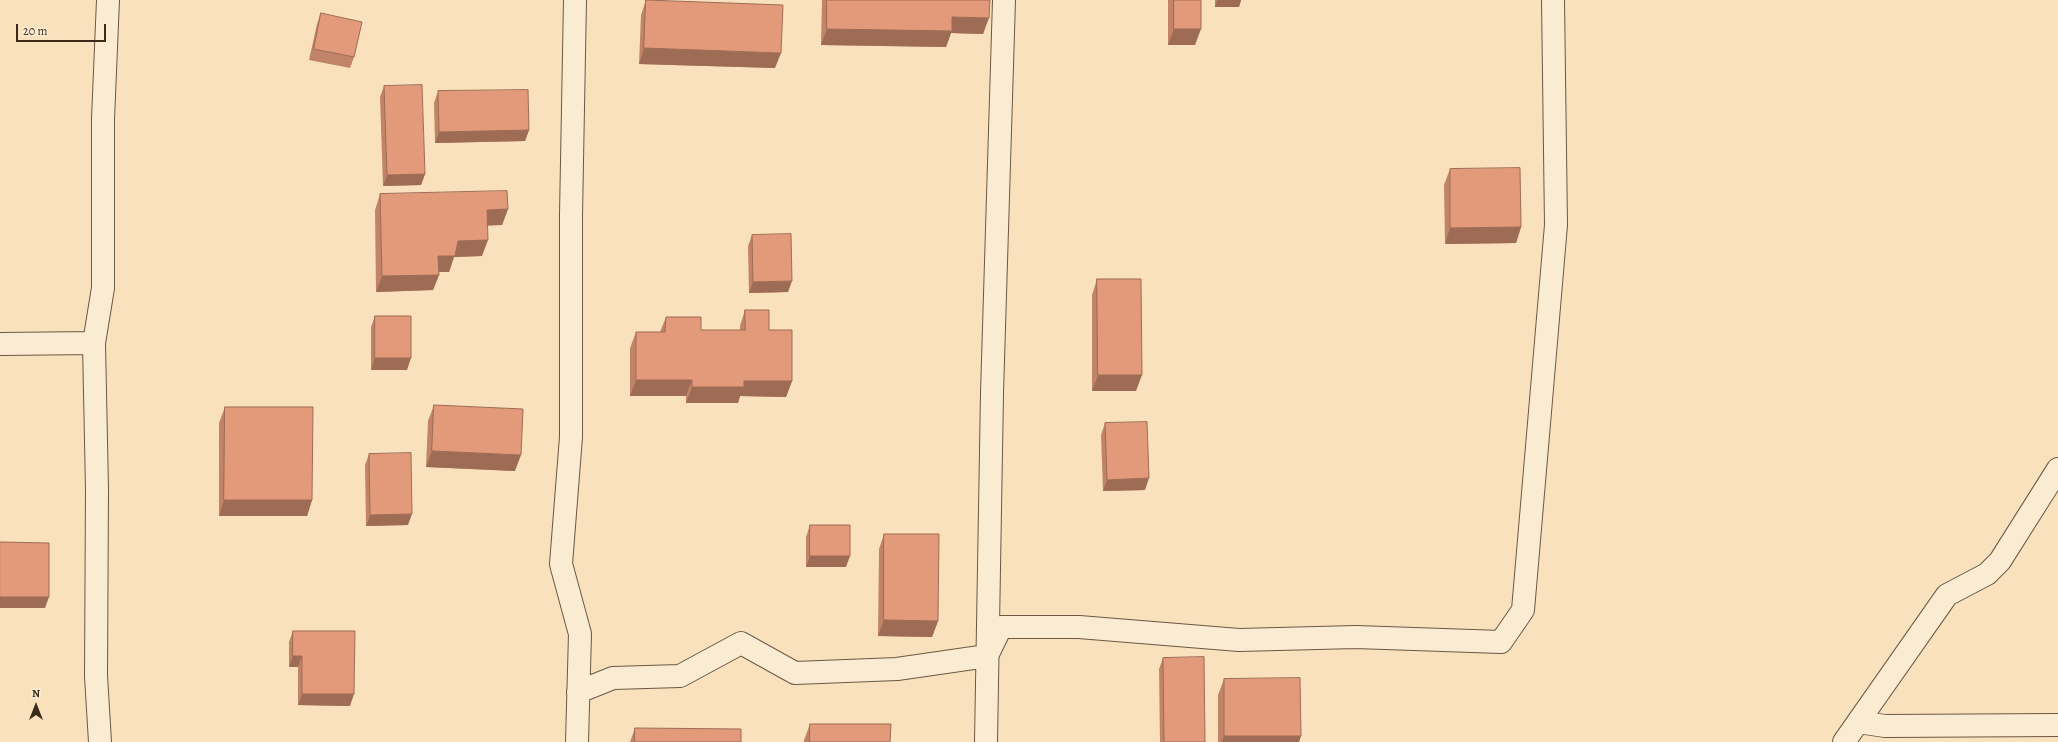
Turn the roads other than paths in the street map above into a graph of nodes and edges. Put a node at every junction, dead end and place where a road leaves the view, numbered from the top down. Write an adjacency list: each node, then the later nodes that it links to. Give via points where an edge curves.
1 (108, 0): 5 (street, via 103,118 103,288)
2 (575, 0): 9 (street, via 571,215 571,437 561,564 580,634)
3 (1004, 0): 8 (street)
4 (1553, 0): 8 (street, via 1556,225 1523,610 1500,642 1356,637 1239,640 1079,627 1001,627)
5 (94, 343): 6 (street); 12 (street, via 97,490 96,676)
6 (0, 344)
7 (2058, 469): 10 (street, via 2000,561 1987,574 1947,595)
8 (987, 656): 9 (street, via 897,669 794,673 741,643 680,676 613,678); 14 (street)
9 (578, 692): 13 (street)
10 (1858, 722): 11 (street, via 1885,726); 15 (street)
11 (2058, 725)
12 (100, 742)
13 (577, 742)
14 (986, 742)
15 (1844, 742)

